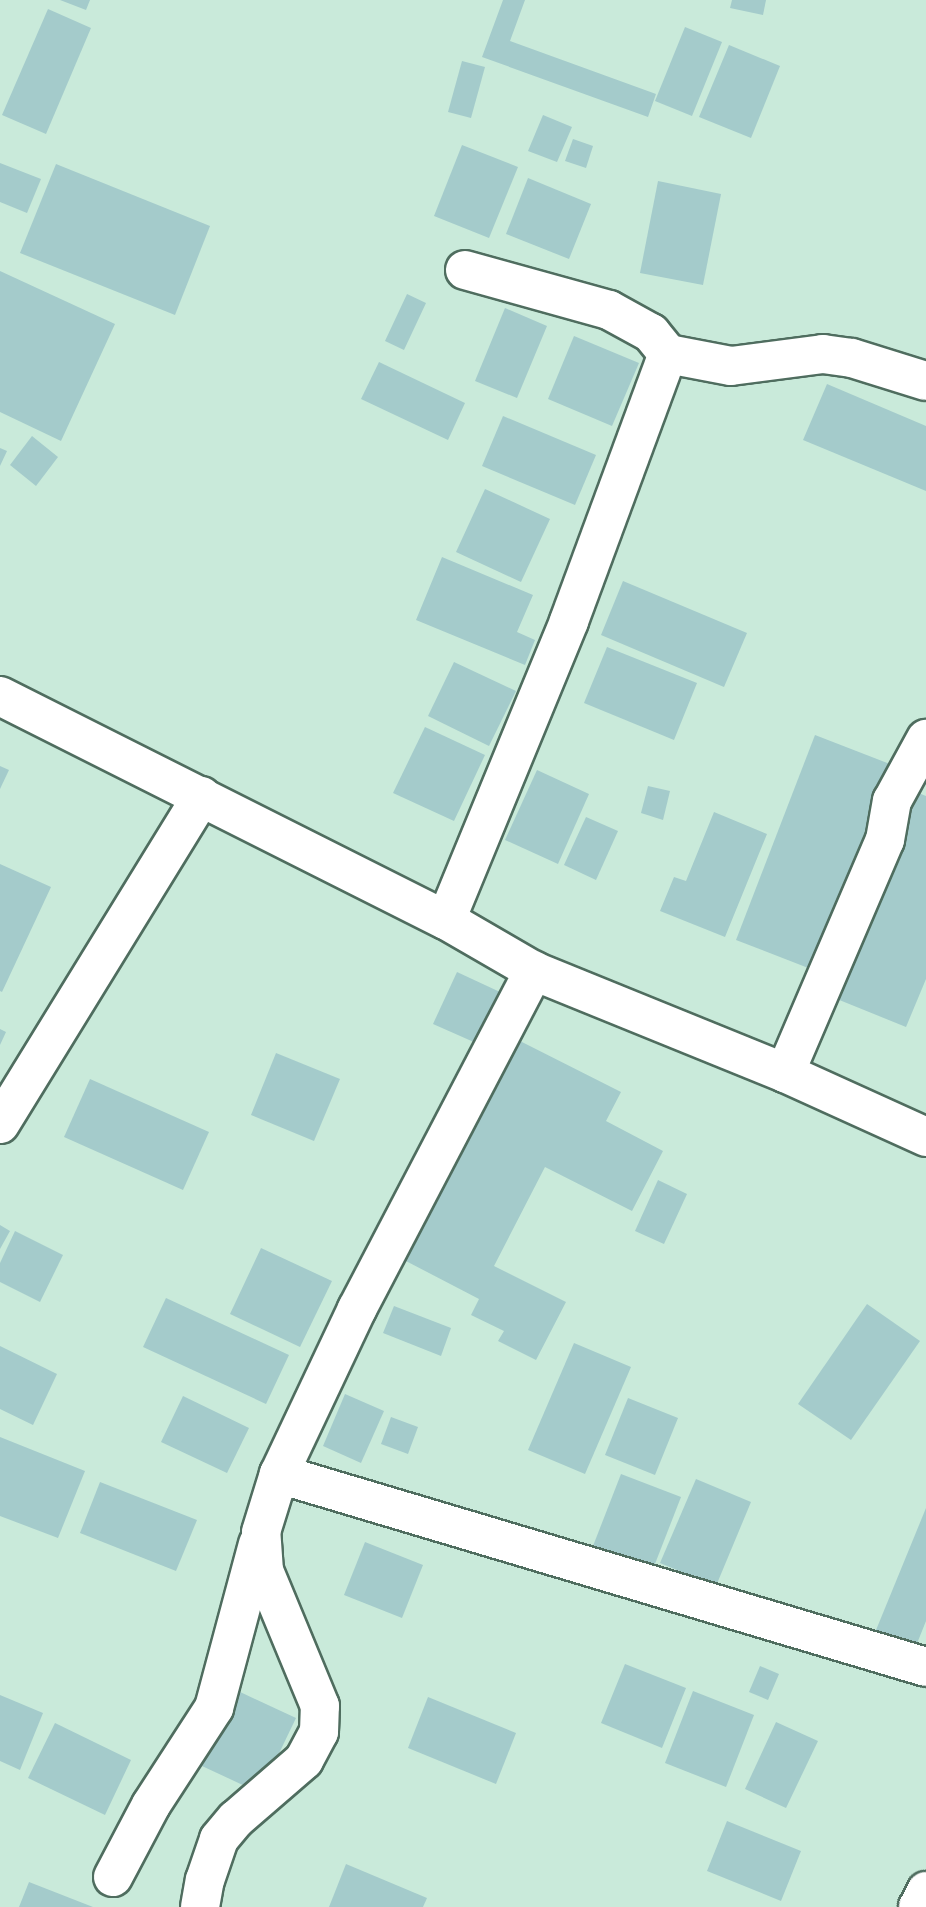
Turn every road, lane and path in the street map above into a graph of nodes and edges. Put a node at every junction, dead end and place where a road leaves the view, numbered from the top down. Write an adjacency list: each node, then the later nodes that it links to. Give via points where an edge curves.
1 (465, 270): 2 (street, via 609,310 651,333)
2 (668, 354): 3 (street, via 731,366 823,354); 7 (street, via 569,621)
3 (926, 381)
4 (0, 696): 6 (street)
5 (926, 739): 9 (street, via 892,800 885,840)
6 (202, 796): 7 (street); 10 (street)
7 (446, 920): 8 (street)
8 (534, 971): 9 (street); 12 (street, via 358,1309)
9 (785, 1073): 11 (street)
10 (0, 1124)
11 (926, 1137)
12 (279, 1474): 13 (street); 14 (street)
13 (261, 1532): 15 (street, via 214,1708 151,1804); 17 (street, via 264,1572 320,1706 319,1732 304,1759 219,1839)
14 (926, 1667)
15 (113, 1877)
16 (926, 1891): 18 (street)
17 (200, 1907)
18 (918, 1907)

